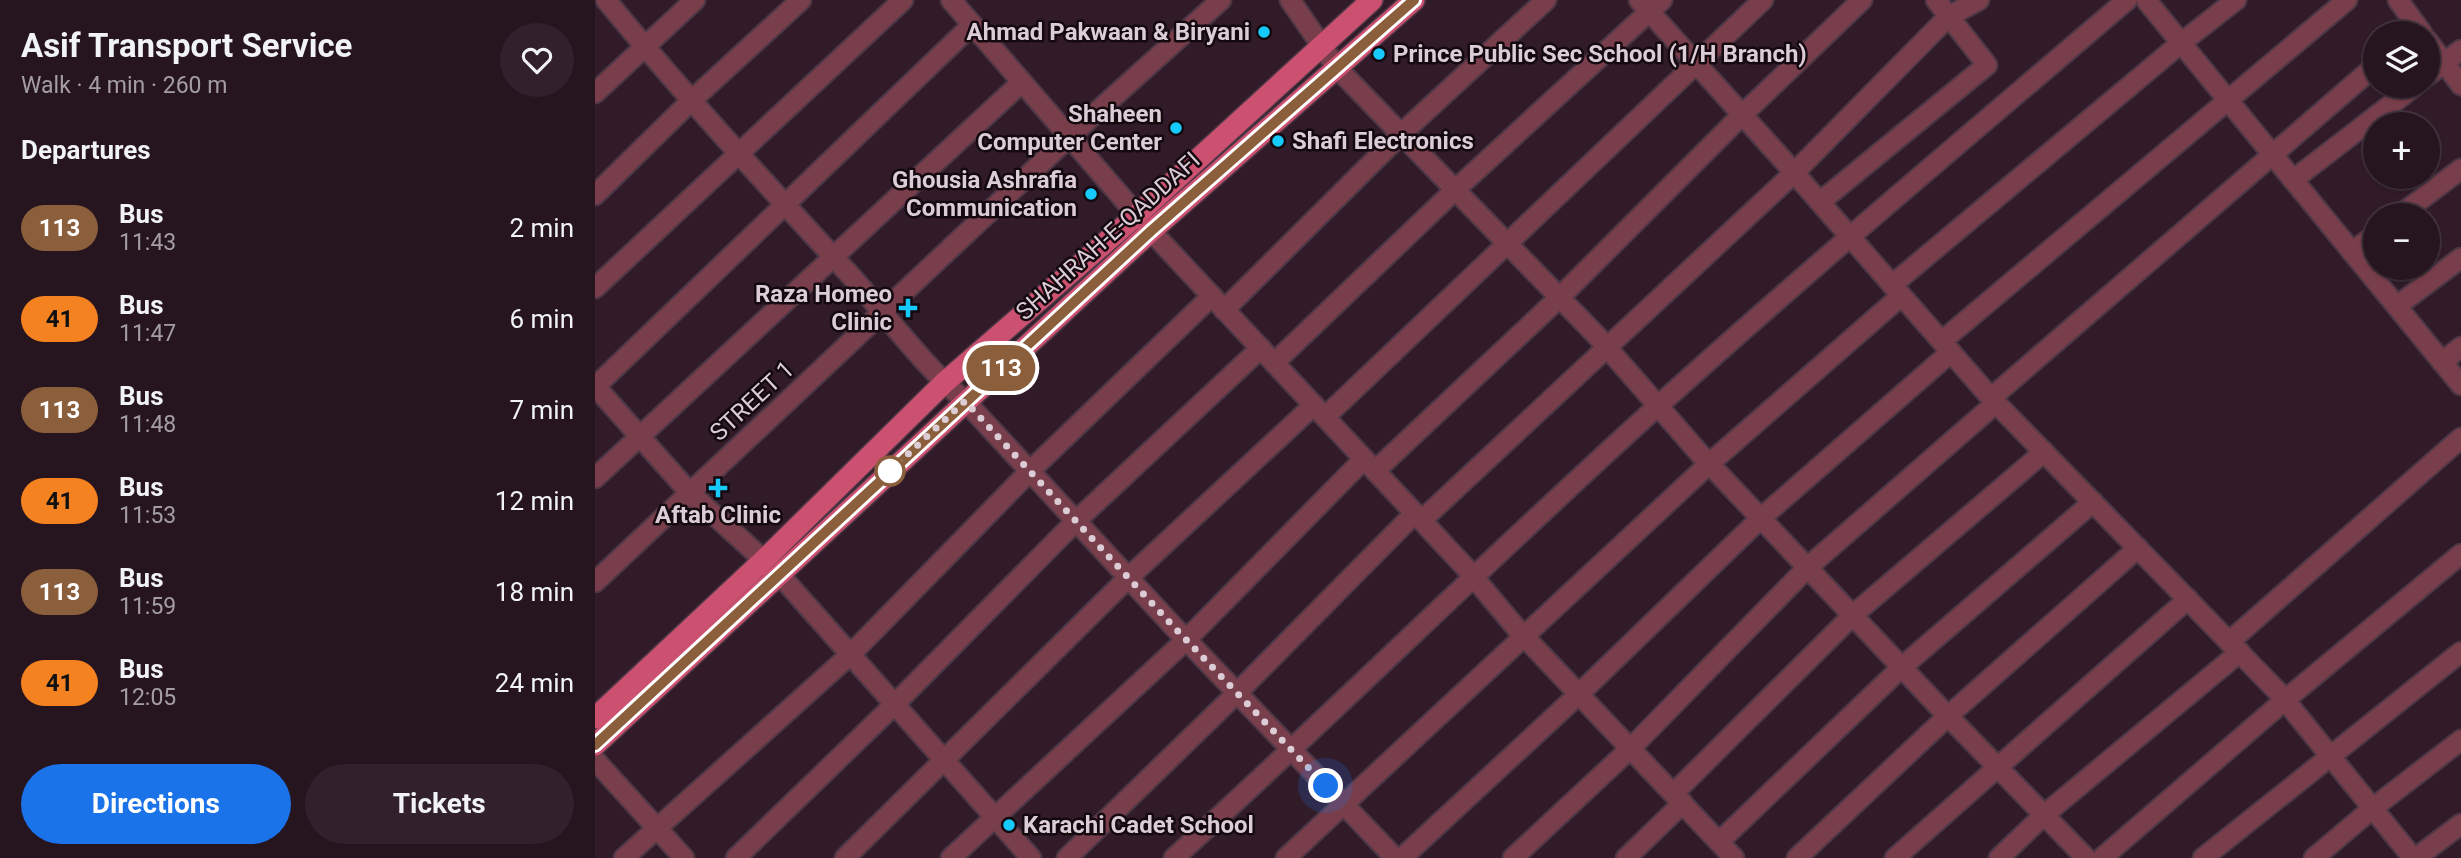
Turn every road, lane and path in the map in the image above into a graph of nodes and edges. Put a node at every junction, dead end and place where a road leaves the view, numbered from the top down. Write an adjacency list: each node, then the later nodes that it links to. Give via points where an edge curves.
1 (606, 0): 26 (street)
2 (695, 0): 26 (street)
3 (801, 0): 38 (street)
4 (903, 0): 43 (street)
5 (951, 0): 23 (street)
6 (1290, 0): 25 (street)
7 (1372, 0): 25 (main road, SHAHRAH-E-QADDAFI)
8 (1414, 0): 32 (main road, SHAHRAH-E-QADDAFI)
9 (1546, 0): 41 (street)
10 (1763, 0): 30 (street)
11 (1862, 0): 40 (street)
12 (1936, 0): 21 (street)
13 (1979, 0): 21 (street)
14 (2127, 0): 54 (street)
15 (2146, 0): 24 (street)
16 (2236, 0): 24 (street)
17 (2347, 0): 39 (street)
18 (2406, 3): 22 (street)
19 (1208, 4): 42 (street, STREET 1)
20 (1650, 4): 30 (street); 48 (street)
21 (1949, 16): 46 (street); 50 (street, via 1987,65)
22 (2415, 21)
23 (972, 25): 34 (street); 52 (street)
24 (2181, 43): 39 (street); 61 (street)
25 (1322, 45): 32 (street); 53 (main road, SHAHRAH-E-QADDAFI)
26 (644, 46): 36 (street); 38 (street)
27 (2461, 50): 29 (street)
28 (2440, 58): 29 (street)
29 (2444, 63): 31 (street); 35 (street)
30 (1696, 64): 40 (street); 55 (street)
31 (2440, 66)
32 (1337, 68): 41 (street); 53 (main road, SHAHRAH-E-QADDAFI)
33 (2363, 76): 44 (street)
34 (1022, 82): 42 (street); 58 (street)
35 (2461, 85)
36 (595, 93)
37 (2399, 98): 47 (street)
38 (692, 100): 43 (street); 49 (street)
39 (2228, 100): 44 (street); 67 (street)
40 (1742, 115): 46 (street); 62 (street)
41 (1401, 134): 48 (street); 63 (street)
42 (1069, 137): 53 (street); 65 (street, STREET 1)
43 (739, 153): 52 (street); 60 (street)
44 (2272, 155): 47 (street); 74 (street)
45 (2461, 169): 51 (street)
46 (1794, 173): 50 (street); 66 (street)
47 (2293, 180): 57 (street)
48 (1455, 190): 55 (street); 69 (street)
49 (595, 195)
50 (1820, 202): 54 (street)
51 (2416, 203)
52 (785, 204): 58 (street); 73 (street)
53 (1144, 223): 63 (street); 71 (main road, SHAHRAH-E-QADDAFI); 75 (main road, SHAHRAH-E-QADDAFI)
54 (1850, 236): 61 (street); 76 (street)
55 (1506, 242): 62 (street); 77 (street)
56 (2363, 244): 57 (street)
57 (2352, 252): 64 (street)
58 (833, 257): 65 (street); 78 (street)
59 (2461, 258): 64 (street)
60 (595, 288)
61 (1897, 290): 67 (street); 81 (street)
62 (1560, 298): 66 (street); 82 (street)
63 (1218, 303): 69 (street); 83 (street)
64 (2396, 306): 70 (street)
65 (883, 312): 71 (street); 85 (street, STREET 1)
66 (1606, 346): 76 (street); 87 (street)
67 (1946, 347): 74 (street); 88 (street)
68 (2461, 348): 70 (street)
69 (1267, 356): 77 (street); 89 (street)
70 (2442, 362): 72 (street)
71 (944, 383): 75 (street); 92 (main road, SHAHRAH-E-QADDAFI)
72 (2461, 385)
73 (595, 387): 78 (street)
74 (1993, 400): 80 (street); 93 (street)
75 (965, 401): 83 (street); 92 (main road, SHAHRAH-E-QADDAFI)
76 (1658, 406): 81 (street); 94 (street)
77 (1319, 411): 82 (street); 95 (street)
78 (639, 436): 84 (street); 85 (street)
79 (2461, 438): 101 (street)
80 (2044, 452): 86 (street); 98 (street)
81 (1710, 463): 88 (street); 99 (street)
82 (1370, 465): 87 (street); 100 (street)
83 (1030, 471): 89 (street); 103 (street)
84 (595, 478)
85 (690, 493): 92 (street); 96 (street, STREET 1)
86 (2092, 502): 90 (street); 104 (street)
87 (1418, 517): 94 (street); 105 (street)
88 (1761, 518): 93 (street); 106 (street)
89 (1076, 521): 95 (street); 108 (street)
90 (2138, 548): 97 (street); 109 (street)
91 (2461, 554): 107 (street)
92 (772, 567): 103 (street); 110 (main road, SHAHRAH-E-QADDAFI); 112 (main road, SHAHRAH-E-QADDAFI)
93 (1808, 567): 98 (street); 113 (street)
94 (1473, 576): 99 (street); 114 (street)
95 (1128, 578): 100 (street); 116 (street)
96 (595, 582)
97 (2188, 599): 101 (street); 118 (street)
98 (1853, 615): 104 (street); 119 (street)
99 (1524, 637): 106 (street); 120 (street)
100 (1186, 640): 105 (street); 123 (street)
101 (2235, 647): 107 (street); 122 (street)
102 (2461, 652): 115 (street)
103 (851, 654): 108 (street); 125 (street)
104 (1902, 667): 109 (street); 126 (street)
105 (1237, 693): 114 (street); 133 (street)
106 (1579, 694): 113 (street); 137 (street)
107 (2285, 700): 115 (street); 145 (street)
108 (895, 704): 116 (street); 129 (street)
109 (1948, 716): 118 (street); 141 (street)
110 (595, 718)
111 (2461, 740): 121 (street)
112 (595, 745)
113 (1631, 748): 119 (street); 138 (street)
114 (1292, 750): 120 (street); 134 (street)
115 (2330, 755): 121 (street); 146 (street)
116 (944, 759): 123 (street); 130 (street)
117 (595, 760): 125 (street)
118 (1997, 766): 122 (street); 142 (street)
119 (1678, 798): 126 (street); 139 (street)
120 (1343, 804): 135 (street); 136 (street)
121 (2372, 808): 147 (street); 148 (street)
122 (2044, 815): 143 (street); 144 (street)
123 (995, 817): 131 (street); 132 (street)
124 (2461, 824): 148 (street)
125 (656, 828): 127 (street); 128 (street)
126 (1719, 842): 140 (street)
127 (624, 858)
128 (684, 858)
129 (736, 858)
130 (845, 858)
131 (951, 858)
132 (1031, 858)
133 (1067, 858)
134 (1174, 858)
135 (1286, 858)
136 (1395, 858)
137 (1402, 858)
138 (1513, 858)
139 (1626, 858)
140 (1734, 858)
141 (1797, 858)
142 (1895, 858)
143 (1999, 858)
144 (2086, 858)
145 (2102, 858)
146 (2203, 858)
147 (2314, 858)
148 (2415, 858)

